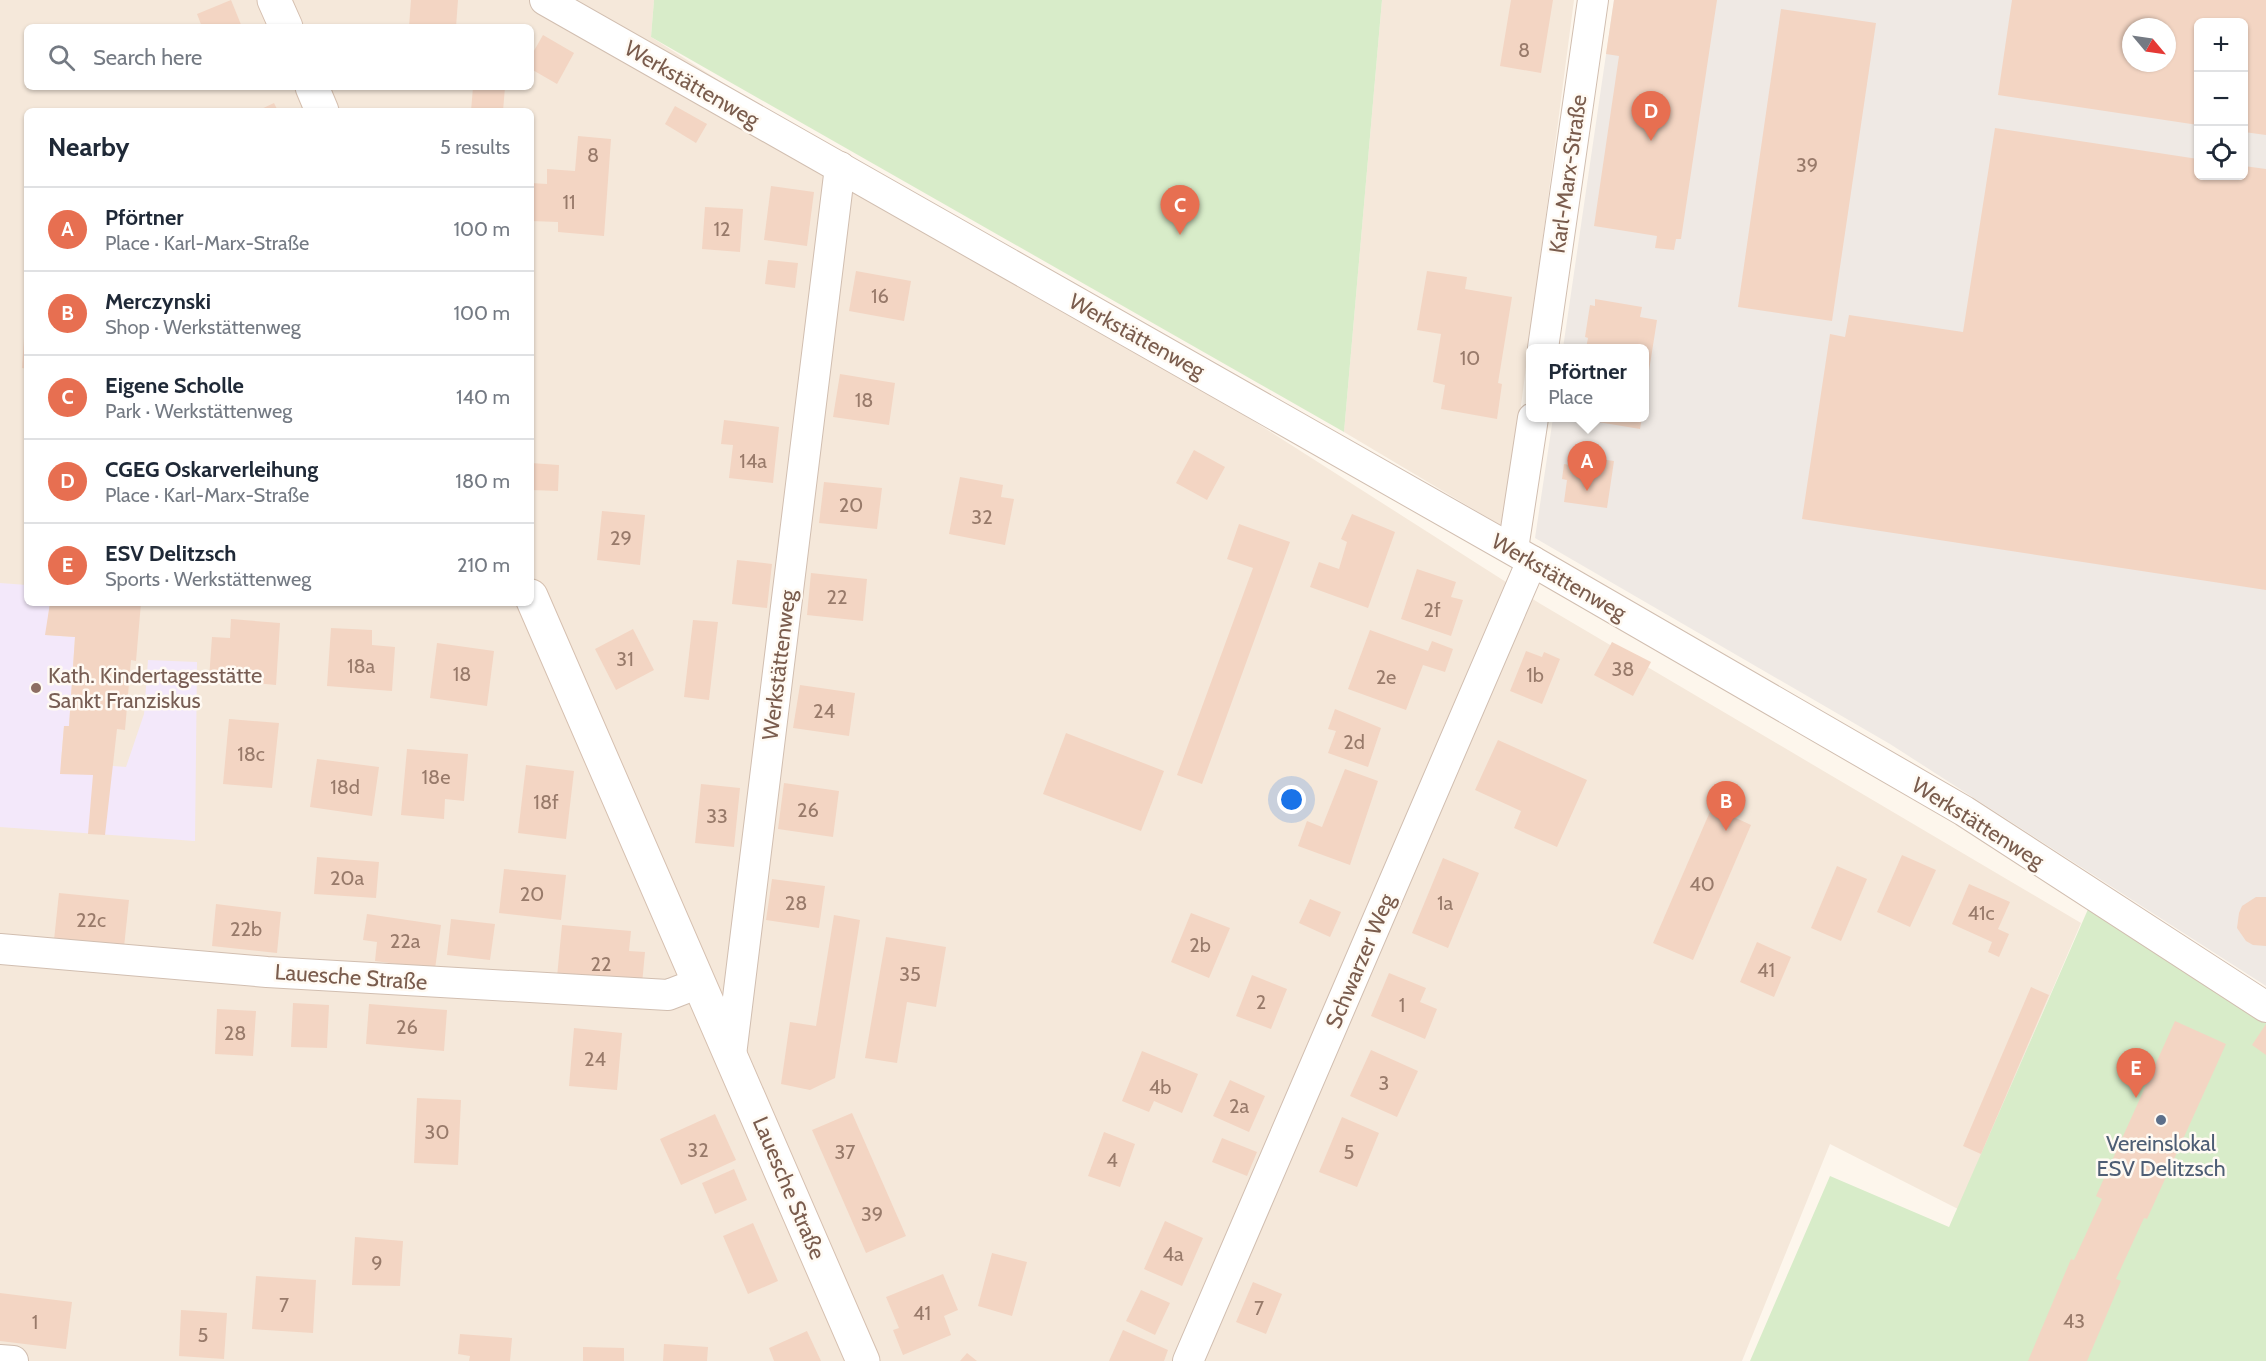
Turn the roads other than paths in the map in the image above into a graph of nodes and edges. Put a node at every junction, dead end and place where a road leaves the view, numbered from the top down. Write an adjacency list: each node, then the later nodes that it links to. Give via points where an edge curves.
1 (274, 0): 4 (street)
2 (545, 0): 7 (street, Werkstättenweg)
3 (1593, 0): 8 (street, Karl-Marx-Straße)
4 (285, 24)
5 (313, 90): 6 (street)
6 (321, 108)
7 (840, 167): 10 (street, Werkstättenweg); 15 (street, Werkstättenweg)
8 (1544, 344)
9 (1533, 422): 10 (street)
10 (1522, 555): 14 (street, Werkstättenweg, via 1964,811); 19 (street, Schwarzer Weg)
11 (534, 603): 13 (street, Lauesche Straße)
12 (0, 949): 13 (street, Lauesche Straße, via 267,972 668,995)
13 (699, 983): 15 (street, Lauesche Straße)
14 (2266, 1008)
15 (731, 1055): 18 (street, Lauesche Straße)
16 (0, 1360): 17 (street)
17 (13, 1361)
18 (863, 1361)
19 (1188, 1361)

